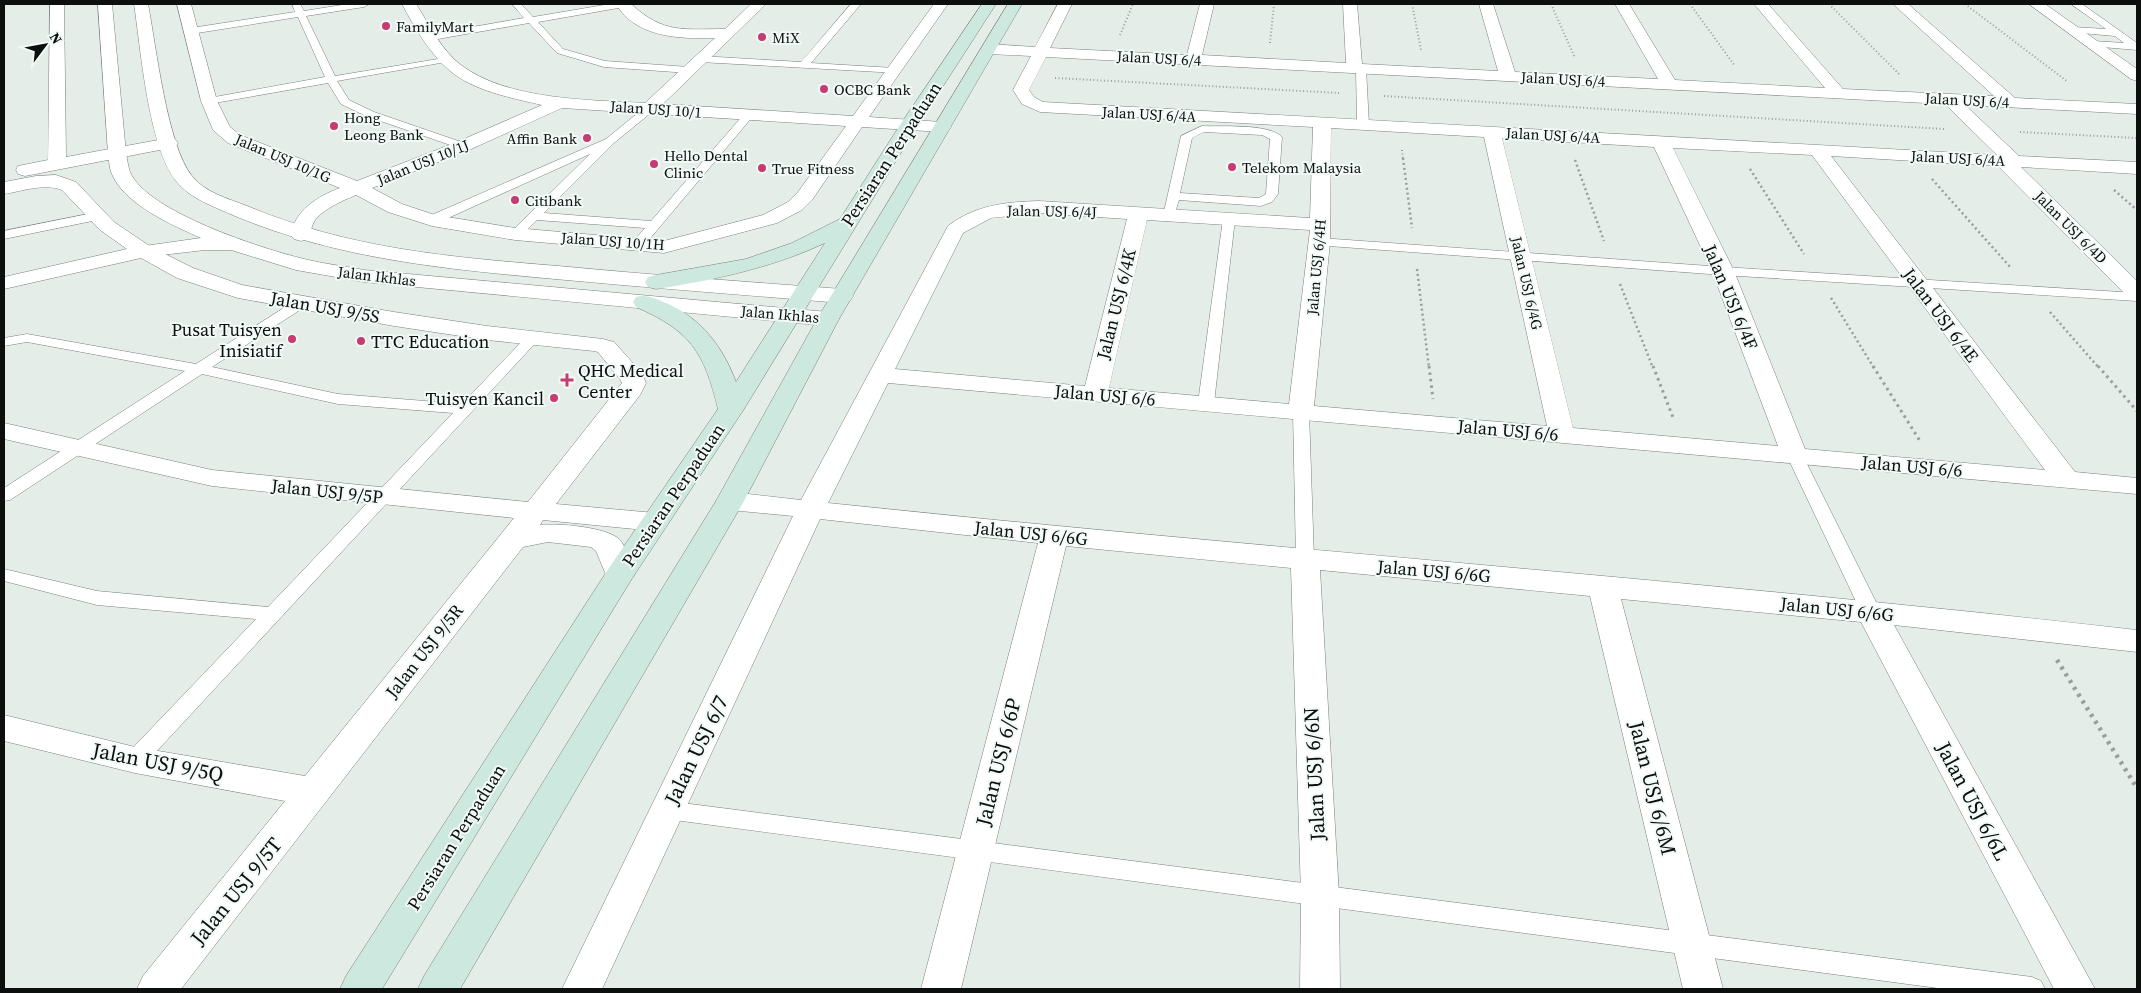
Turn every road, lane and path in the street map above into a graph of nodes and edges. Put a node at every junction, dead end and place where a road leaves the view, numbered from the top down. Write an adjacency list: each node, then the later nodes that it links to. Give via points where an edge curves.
1 (57, 4): 87 (street)
2 (105, 4): 85 (street, Jalan Ikhlas)
3 (141, 4): 81 (street, Jalan Ikhlas, via 161,116)
4 (184, 4): 34 (street, Jalan USJ 10/1G)
5 (296, 4): 31 (lane)
6 (364, 4): 31 (lane)
7 (409, 4): 37 (street, Jalan USJ 10/1)
8 (516, 4): 32 (lane)
9 (624, 4): 32 (lane); 35 (street, via 642,22 656,28)
10 (758, 4): 35 (street)
11 (856, 4): 47 (lane)
12 (941, 4): 49 (street, Jalan USJ 10/1H)
13 (989, 4): 71 (main road, Persiaran Perpaduan)
14 (1015, 4): 40 (main road, Persiaran Perpaduan)
15 (1065, 4): 41 (street, Jalan USJ 6/4A)
16 (1134, 4): 42 (path)
17 (1207, 4): 44 (street)
18 (1274, 4): 46 (path)
19 (1350, 4): 48 (street)
20 (1412, 4): 50 (path)
21 (1486, 4): 52 (street)
22 (1551, 4): 55 (path)
23 (1622, 4): 56 (street)
24 (1690, 4): 57 (path)
25 (1761, 4): 58 (street)
26 (1829, 4): 60 (path)
27 (1900, 4): 63 (street)
28 (1965, 4): 65 (path)
29 (2036, 4): 33 (street)
30 (2076, 4): 36 (lane)
31 (301, 14): 34 (lane); 54 (lane)
32 (531, 20): 37 (lane); 45 (lane, via 560,51 604,64)
33 (2073, 30): 36 (lane); 38 (street)
34 (191, 32): 62 (street, Jalan USJ 10/1G)
35 (727, 33): 45 (street)
36 (2117, 33): 39 (lane)
37 (432, 37): 43 (street, Jalan USJ 10/1)
38 (2093, 44): 39 (lane); 53 (street)
39 (2136, 47)
40 (989, 49): 41 (street, Jalan USJ 6/4); 73 (main road, Persiaran Perpaduan)
41 (1041, 52): 42 (street, Jalan USJ 6/4); 51 (street, Jalan USJ 6/4A)
42 (1112, 56): 44 (street, Jalan USJ 6/4)
43 (446, 58): 54 (lane); 64 (street, Jalan USJ 10/1, via 477,81)
44 (1193, 60): 46 (street, Jalan USJ 6/4)
45 (695, 64): 47 (lane); 66 (street)
46 (1268, 64): 48 (street, Jalan USJ 6/4)
47 (804, 66): 49 (lane)
48 (1357, 68): 50 (street, Jalan USJ 6/4); 59 (lane)
49 (894, 71): 69 (street, Jalan USJ 10/1H)
50 (1424, 72): 52 (street, Jalan USJ 6/4)
51 (1028, 76): 59 (path); 70 (street, Jalan USJ 6/4A, via 1021,90 1023,97 1040,107)
52 (1508, 76): 55 (street, Jalan USJ 6/4)
53 (2137, 76)
54 (331, 79): 62 (lane); 83 (lane, via 340,96 356,108)
55 (1585, 80): 56 (street, Jalan USJ 6/4)
56 (1670, 85): 57 (street, Jalan USJ 6/4)
57 (1751, 89): 58 (street, Jalan USJ 6/4)
58 (1838, 93): 60 (street, Jalan USJ 6/4)
59 (1361, 95): 72 (lane); 75 (path)
60 (1922, 98): 61 (street, Jalan USJ 6/4)
61 (1950, 99): 63 (street, Jalan USJ 6/4); 75 (street, Jalan USJ 6/4D)
62 (210, 100): 91 (street, Jalan USJ 10/1G, via 222,130 234,139)
63 (2010, 102): 65 (street, Jalan USJ 6/4)
64 (560, 103): 66 (street, Jalan USJ 10/1); 83 (street, Jalan USJ 10/1J)
65 (2100, 107): 67 (street, Jalan USJ 6/4)
66 (649, 109): 68 (street, Jalan USJ 10/1); 80 (lane)
67 (2137, 109)
68 (749, 115): 69 (street, Jalan USJ 10/1); 100 (lane)
69 (858, 122): 71 (street, Jalan USJ 10/1); 105 (street, Jalan USJ 10/1H, via 795,206 770,219 664,247)
70 (1322, 123): 72 (street, Jalan USJ 6/4A); 102 (street, Jalan USJ 6/4H)
71 (910, 125): 73 (street, Jalan USJ 10/1); 99 (main road, Persiaran Perpaduan)
72 (1363, 125): 74 (street, Jalan USJ 6/4A)
73 (942, 127): 121 (main road, Persiaran Perpaduan)
74 (1398, 127): 76 (street, Jalan USJ 6/4A); 107 (path)
75 (1983, 131): 78 (path); 86 (street, Jalan USJ 6/4D)
76 (1492, 132): 77 (street, Jalan USJ 6/4A); 109 (street, Jalan USJ 6/4G)
77 (1567, 135): 79 (street, Jalan USJ 6/4A); 110 (path)
78 (2137, 138)
79 (1660, 140): 82 (street, Jalan USJ 6/4A); 111 (street, Jalan USJ 6/4F)
80 (610, 141): 95 (lane); 97 (lane)
81 (169, 143): 85 (street); 104 (street, Jalan Ikhlas, via 174,167 198,192)
82 (1735, 145): 84 (street, Jalan USJ 6/4A); 112 (path)
83 (464, 146): 91 (street, Jalan USJ 10/1J)
84 (1817, 150): 86 (street, Jalan USJ 6/4A); 114 (street, Jalan USJ 6/4E)
85 (117, 153): 87 (street); 98 (street, Jalan Ikhlas, via 121,175 142,200)
86 (2010, 161): 88 (street, Jalan USJ 6/4A); 117 (street, Jalan USJ 6/4D)
87 (57, 164): 89 (street)
88 (2137, 168)
89 (4, 174)
90 (4, 188): 94 (street, Jalan USJ 9/5S, via 56,181 69,186)
91 (357, 188): 97 (street, Jalan USJ 10/1H, via 396,208); 104 (street, Jalan USJ 10/1J, via 321,205 308,216)
92 (1171, 206): 92 (lane, via 1187,136 1194,131 1264,132 1276,137 1272,194 1268,199); 93 (street, Jalan USJ 6/4J); 96 (street, Jalan USJ 6/4J)
93 (1138, 214): 126 (street, Jalan USJ 6/4J, via 1039,207 976,215 965,221 955,230); 127 (street, Jalan USJ 6/4K)
94 (98, 216): 103 (lane); 108 (street, Jalan USJ 9/5S, via 107,226)
95 (535, 216): 100 (lane); 101 (lane)
96 (1229, 219): 102 (street, Jalan USJ 6/4J); 128 (lane)
97 (432, 220): 101 (street, Jalan USJ 10/1H)
98 (184, 223): 106 (street, Jalan Ikhlas); 108 (street, via 177,234)
99 (848, 223): 113 (main road, via 813,242 749,265); 116 (main road, Persiaran Perpaduan)
100 (654, 225): 105 (lane)
101 (514, 234): 105 (street, Jalan USJ 10/1H)
102 (1320, 234): 107 (lane); 131 (street, Jalan USJ 6/4H)
103 (4, 235)
104 (301, 235): 113 (street, Jalan Ikhlas, via 392,255)
105 (637, 245)
106 (240, 246): 108 (street, via 206,244); 119 (street, Jalan Ikhlas, via 272,257 364,276)
107 (1415, 250): 109 (lane); 132 (path)
108 (144, 251): 115 (street); 120 (street, Jalan USJ 9/5S, via 184,273 216,284)
109 (1521, 258): 110 (lane); 134 (street, Jalan USJ 6/4G)
110 (1612, 264): 111 (lane); 135 (path)
111 (1723, 271): 112 (lane); 137 (street, Jalan USJ 6/4F)
112 (1818, 276): 114 (lane); 138 (path)
113 (656, 282): 116 (street, Jalan Ikhlas)
114 (1916, 282): 118 (lane); 139 (street, Jalan USJ 6/4E)
115 (4, 283)
116 (803, 293): 121 (street, Jalan Ikhlas); 122 (main road, Persiaran Perpaduan)
117 (2137, 293)
118 (2137, 297)
119 (644, 302): 122 (street, Jalan Ikhlas); 130 (main road, via 667,310 705,343 725,380)
120 (301, 303): 123 (street, Jalan USJ 9/5S, via 487,333); 125 (lane)
121 (835, 307): 122 (street, Jalan Ikhlas); 143 (main road, Persiaran Perpaduan)
122 (790, 316): 130 (main road, Persiaran Perpaduan)
123 (534, 337): 129 (lane); 144 (street, Jalan USJ 9/5S, via 606,348 634,383)
124 (4, 342): 125 (lane, via 27,338)
125 (198, 370): 129 (lane, via 338,399); 136 (lane)
126 (879, 375): 127 (street, Jalan USJ 6/6); 145 (street, Jalan USJ 6/4J)
127 (1095, 394): 128 (street, Jalan USJ 6/6)
128 (1206, 404): 131 (street, Jalan USJ 6/6)
129 (467, 409): 142 (lane)
130 (731, 409): 146 (main road, Persiaran Perpaduan)
131 (1301, 412): 132 (street, Jalan USJ 6/6); 149 (lane)
132 (1436, 424): 134 (street, Jalan USJ 6/6)
133 (4, 431): 136 (street, Jalan USJ 9/5P)
134 (1562, 435): 135 (street, Jalan USJ 6/6)
135 (1684, 446): 137 (street, Jalan USJ 6/6)
136 (80, 447): 141 (lane); 142 (street, Jalan USJ 9/5P, via 212,478)
137 (1795, 456): 138 (street, Jalan USJ 6/6); 153 (lane)
138 (1937, 468): 139 (street, Jalan USJ 6/6)
139 (2066, 480): 140 (street, Jalan USJ 6/6)
140 (2137, 486)
141 (4, 496)
142 (384, 497): 144 (street, Jalan USJ 9/5P); 154 (lane)
143 (730, 502): 145 (street, Jalan USJ 6/6G); 167 (main road, Persiaran Perpaduan)
144 (535, 510): 146 (street, Jalan USJ 9/5P); 148 (street, Jalan USJ 9/5R)
145 (810, 510): 147 (street, Jalan USJ 6/6G); 161 (street, Jalan USJ 6/7)
146 (655, 522): 151 (main road, Persiaran Perpaduan)
147 (1054, 536): 149 (street, Jalan USJ 6/6G); 162 (street, Jalan USJ 6/6P)
148 (511, 541): 151 (street, via 548,533 598,539 609,546); 160 (street, Jalan USJ 9/5R)
149 (1305, 559): 152 (street, Jalan USJ 6/6G); 163 (street, Jalan USJ 6/6N)
150 (4, 575): 154 (lane, via 96,598)
151 (619, 575): 166 (main road, Persiaran Perpaduan)
152 (1603, 587): 153 (street, Jalan USJ 6/6G); 164 (street, Jalan USJ 6/6M)
153 (1871, 612): 155 (street, Jalan USJ 6/6G); 173 (street, Jalan USJ 6/6L)
154 (274, 614): 158 (lane)
155 (2039, 632): 156 (street, Jalan USJ 6/6G); 159 (path)
156 (2137, 641)
157 (4, 728): 158 (street, Jalan USJ 9/5Q)
158 (135, 760): 160 (street, Jalan USJ 9/5Q)
159 (2137, 788)
160 (314, 792): 165 (street, Jalan USJ 9/5T)
161 (667, 810): 162 (lane); 168 (street, Jalan USJ 6/7)
162 (976, 850): 163 (lane); 169 (street, Jalan USJ 6/6P)
163 (1320, 895): 164 (lane); 170 (street, Jalan USJ 6/6N)
164 (1692, 944): 171 (street, Jalan USJ 6/6M); 172 (lane)
165 (157, 989)
166 (360, 989)
167 (438, 989)
168 (582, 989)
169 (941, 989)
170 (1320, 989)
171 (1703, 989)
172 (2032, 989)
173 (2075, 989)

